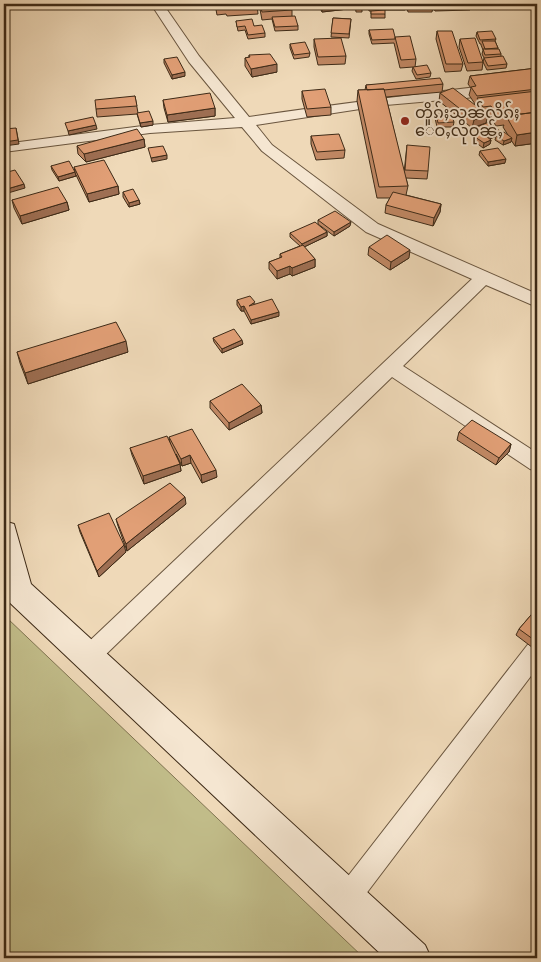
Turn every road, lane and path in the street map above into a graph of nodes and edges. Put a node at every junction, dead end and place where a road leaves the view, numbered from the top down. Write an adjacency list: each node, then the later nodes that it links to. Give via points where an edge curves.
1 (157, 4): 4 (street, via 194,59)
2 (537, 68): 3 (street)
3 (533, 84): 4 (street)
4 (245, 122): 5 (street); 6 (street, via 267,148 372,228)
5 (4, 148)
6 (485, 277): 7 (street); 8 (street)
7 (537, 301)
8 (390, 367): 9 (street); 12 (street)
9 (537, 463)
10 (4, 533): 12 (main road, via 18,591)
11 (537, 650): 13 (street)
12 (89, 656): 13 (main road)
13 (348, 898): 14 (main road)
14 (412, 958)

